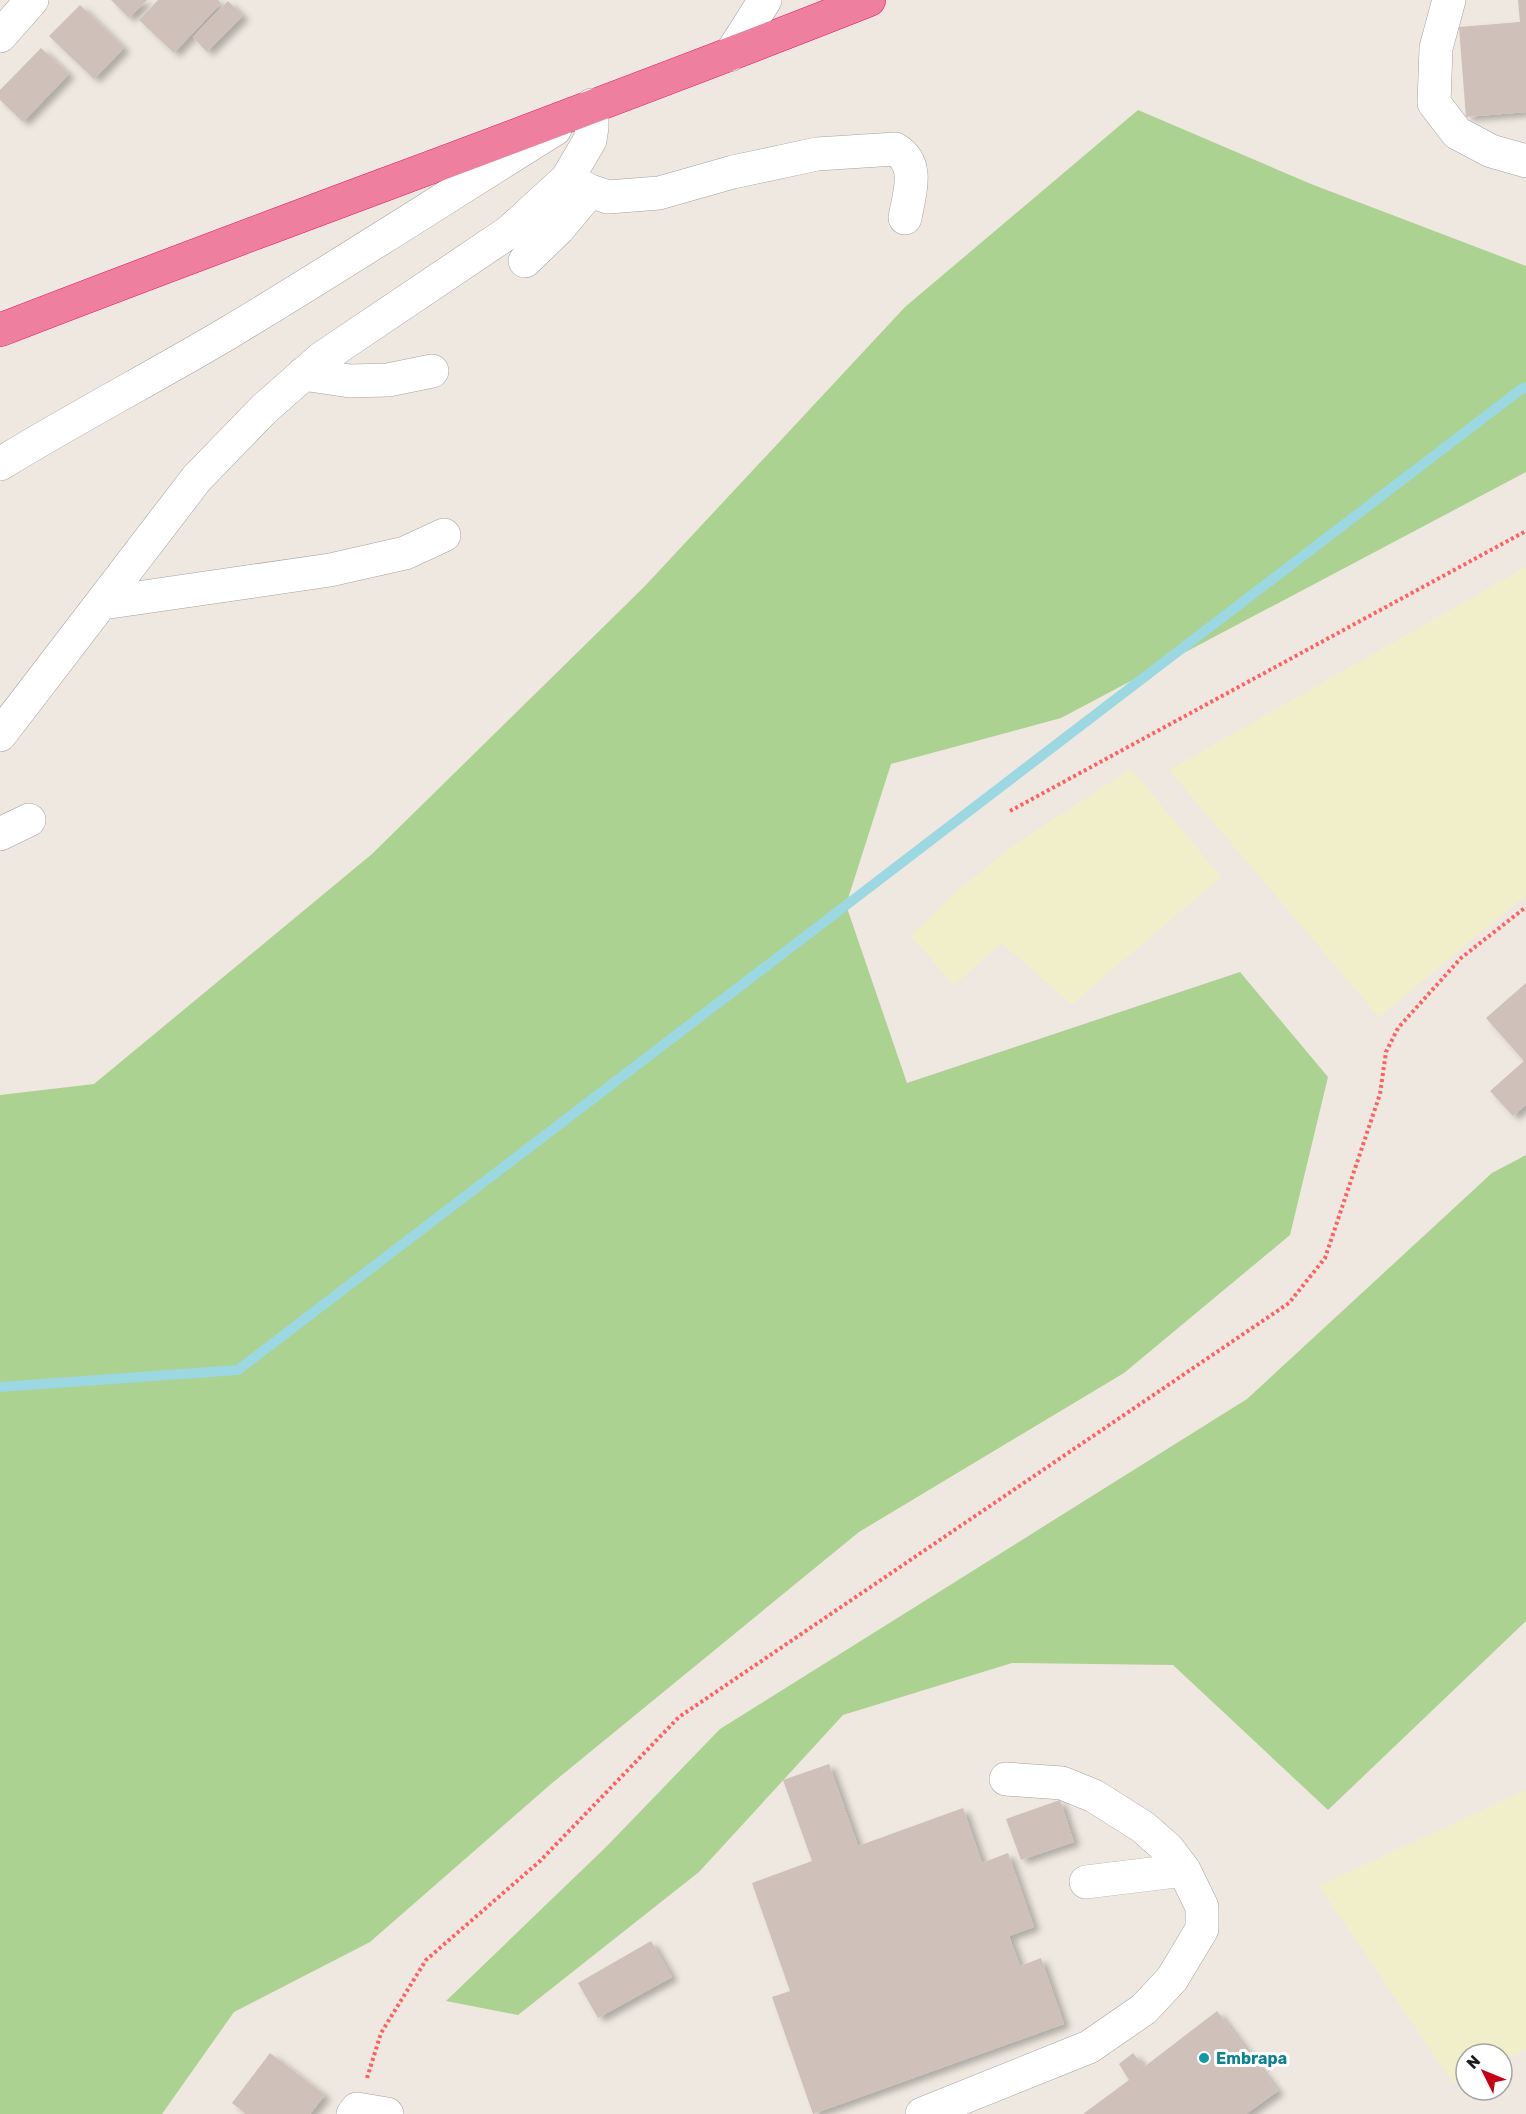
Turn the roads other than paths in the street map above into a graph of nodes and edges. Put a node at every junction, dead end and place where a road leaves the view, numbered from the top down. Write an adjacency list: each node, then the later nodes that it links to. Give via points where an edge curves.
1 (32, 0): 5 (street)
2 (765, 0): 6 (street)
3 (869, 0): 6 (highway)
4 (1449, 0): 8 (street, via 1436,48 1434,103 1457,132 1491,151)
5 (0, 36)
6 (730, 55): 7 (highway)
7 (592, 105): 9 (street, via 592,128); 12 (highway); 15 (street, via 226,334)
8 (1526, 161)
9 (579, 185): 10 (street, via 608,197 659,193 817,154 895,149 908,160 911,169); 11 (street, via 558,229); 14 (street)
10 (905, 218)
11 (525, 261)
12 (0, 330)
13 (432, 371): 14 (street, via 350,381)
14 (303, 374): 17 (street, via 197,478)
15 (0, 464)
16 (444, 535): 17 (street, via 405,553 330,570)
17 (103, 603): 18 (street)
18 (0, 735)
19 (29, 820): 20 (street)
20 (0, 834)
21 (1006, 1779): 22 (street, via 1062,1783 1094,1796 1143,1827)
22 (1184, 1870): 23 (street); 24 (street, via 1202,1907 1202,1929 1172,1979 1144,2009 1089,2047)
23 (1086, 1882)
24 (922, 2114)

